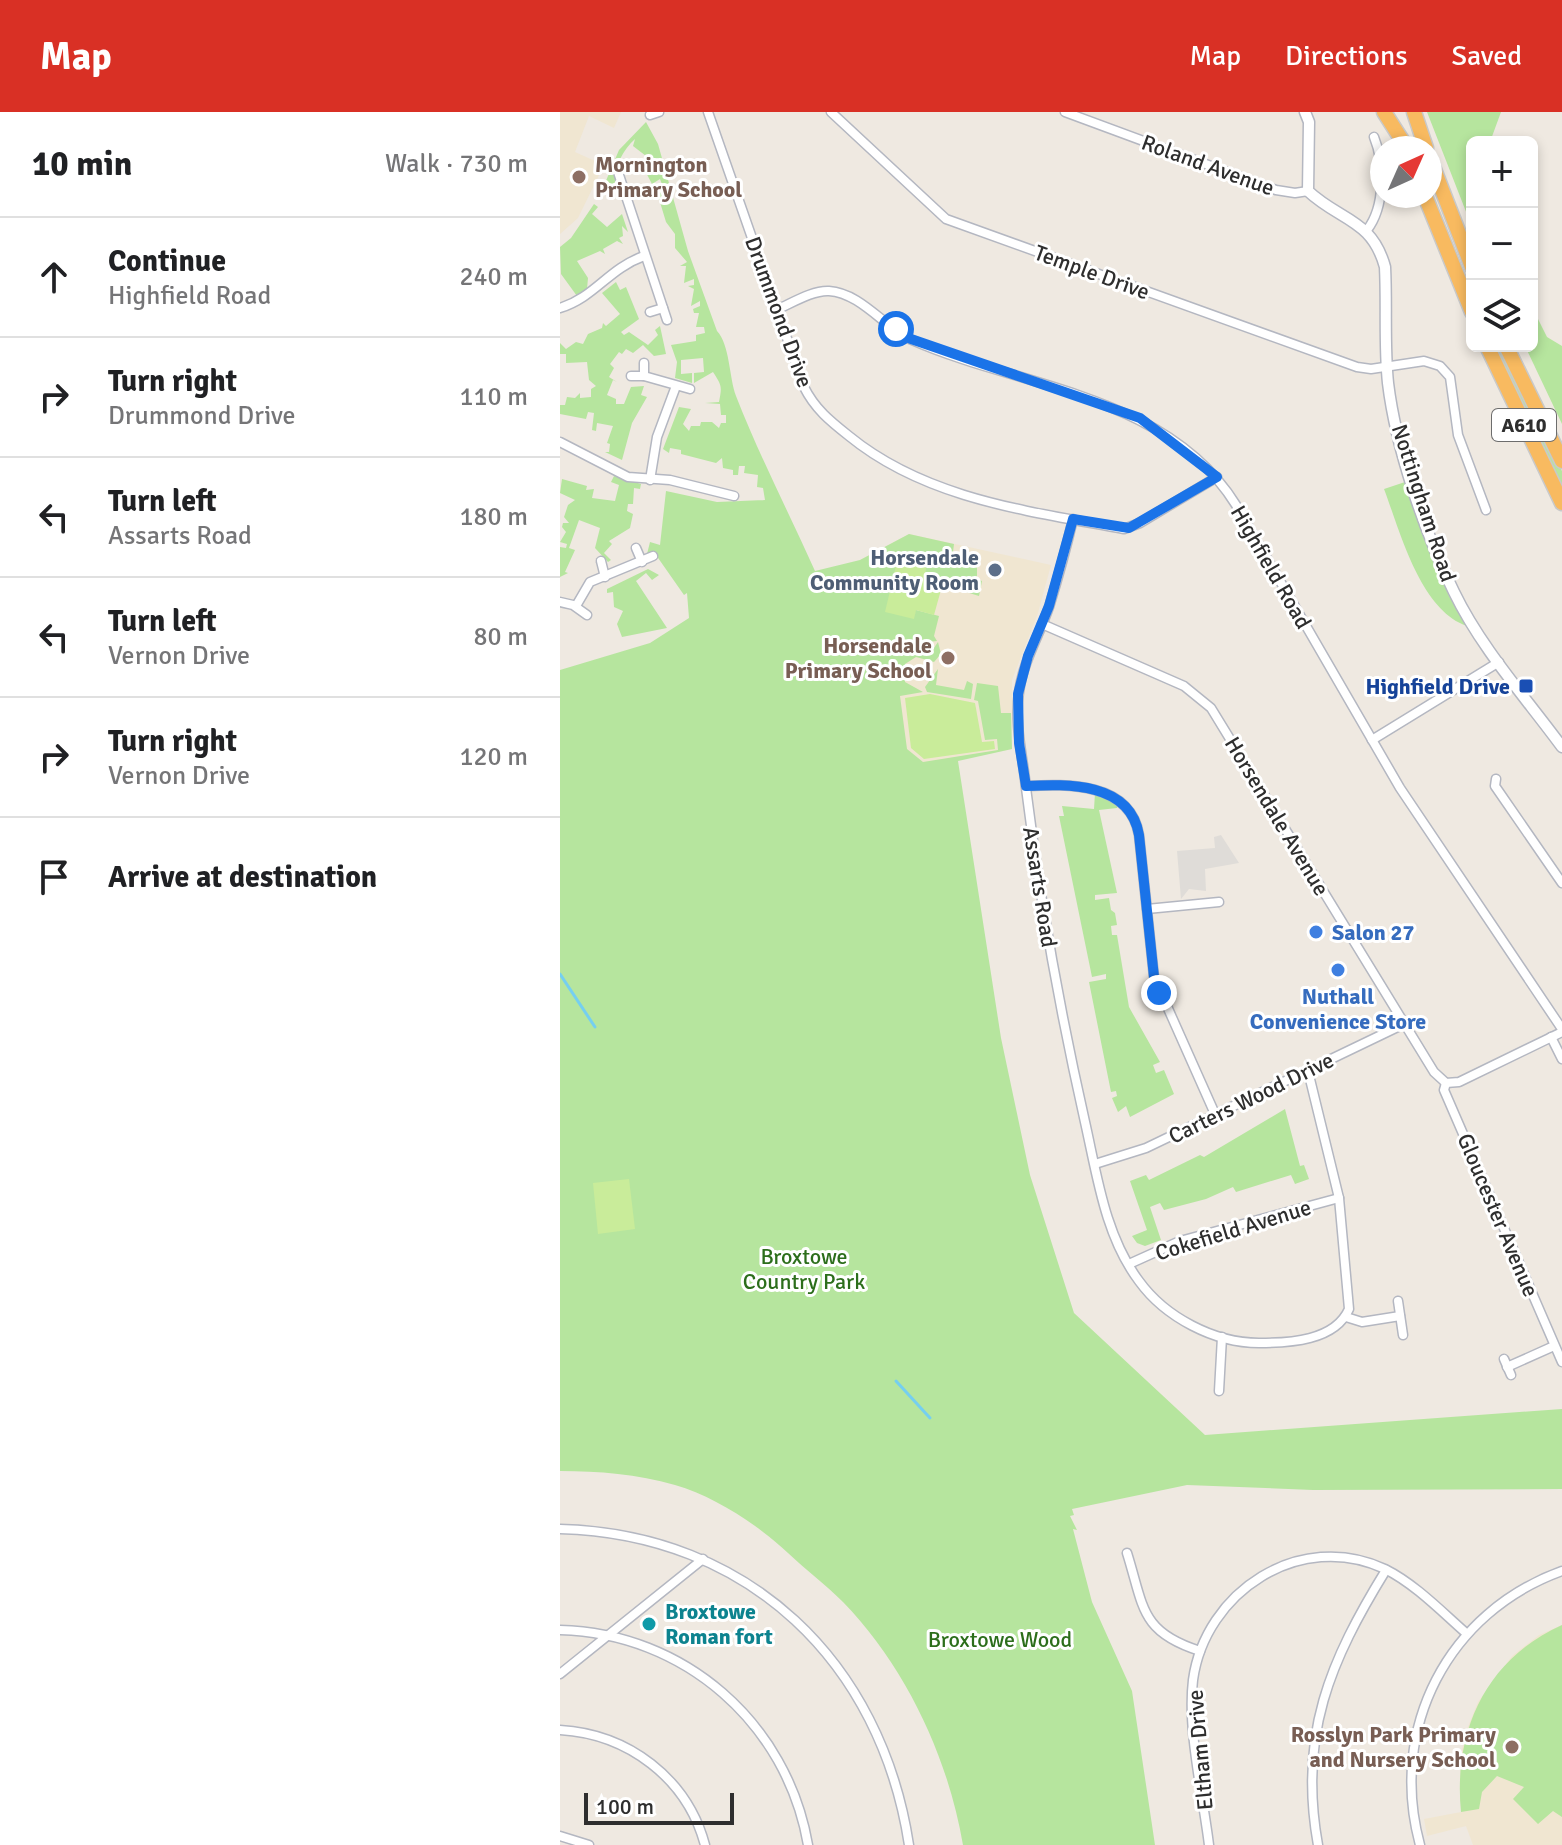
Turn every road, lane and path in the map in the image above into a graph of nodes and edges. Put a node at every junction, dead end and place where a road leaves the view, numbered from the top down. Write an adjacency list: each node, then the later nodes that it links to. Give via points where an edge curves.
1 (708, 112): 23 (street, Drummond Drive)
2 (831, 112): 29 (street, Temple Drive, via 946,219 1357,367)
3 (1065, 112): 14 (street, Roland Avenue, via 1276,190)
4 (1315, 112): 7 (street)
5 (1384, 112): 8 (highway)
6 (1414, 112): 9 (highway)
7 (1307, 117): 14 (street)
8 (1399, 136)
9 (1422, 136)
10 (618, 172): 11 (street)
11 (622, 186): 12 (street); 19 (street)
12 (609, 190)
13 (1442, 190): 18 (highway)
14 (1308, 191): 17 (street)
15 (1378, 208): 17 (street)
16 (1430, 208): 20 (highway)
17 (1367, 230): 29 (street, Nottingham Road, via 1385,267)
18 (1466, 252)
19 (644, 256): 21 (street, via 617,267 584,298); 22 (street)
20 (1466, 297)
21 (560, 308)
22 (663, 308): 24 (street); 25 (street)
23 (778, 309): 36 (street, Highfield Road, via 825,291 840,293 911,339 1140,418); 41 (street, Drummond Drive, via 813,404 865,450 922,482)
24 (650, 312)
25 (667, 320)
26 (1490, 352): 39 (highway, A610)
27 (1509, 352): 35 (highway, A610)
28 (644, 363): 31 (street)
29 (1387, 367): 40 (street, Temple Drive, via 1424,361 1440,366 1450,377 1458,435); 51 (street, Nottingham Road, via 1393,411 1423,515 1454,594)
30 (631, 376): 31 (street)
31 (644, 376): 32 (street)
32 (676, 386): 33 (street); 37 (street, via 657,437)
33 (690, 389)
34 (560, 442): 37 (street, via 628,477)
35 (1562, 461)
36 (1217, 477): 41 (street, Drummond Drive, via 1129,528); 52 (street, Highfield Road)
37 (650, 480): 38 (street)
38 (734, 496)
39 (1562, 503)
40 (1486, 510)
41 (1073, 519): 50 (street, Assarts Road)
42 (636, 548): 45 (street)
43 (653, 556): 45 (street)
44 (601, 561): 46 (street)
45 (642, 562): 46 (street)
46 (605, 577): 48 (street, via 590,582)
47 (560, 602): 48 (street)
48 (576, 606): 49 (street)
49 (587, 615)
50 (1042, 624): 55 (street, Assarts Road, via 1018,694); 59 (street, Horsendale Avenue, via 1184,686 1211,708)
51 (1499, 662): 52 (street); 53 (street, Nottingham Road)
52 (1372, 740): 60 (street, Highfield Road)
53 (1562, 747)
54 (1496, 779): 56 (street, via 1495,786)
55 (1026, 786): 58 (street, via 1080,786 1126,806 1138,827); 66 (street, Assarts Road, via 1042,909)
56 (1562, 883)
57 (1219, 902): 58 (street)
58 (1147, 909): 65 (street, via 1154,977)
59 (1404, 1024): 63 (street, Carters Wood Drive); 64 (street, Horsendale Avenue)
60 (1562, 1030): 61 (street)
61 (1551, 1037): 62 (street); 64 (street, via 1459,1082)
62 (1562, 1059)
63 (1308, 1071): 65 (street, Carters Wood Drive); 67 (street)
64 (1446, 1083): 74 (street, Gloucester Avenue, via 1444,1090)
65 (1215, 1114): 66 (street, Carters Wood Drive, via 1146,1148)
66 (1095, 1164): 68 (street, Assarts Road, via 1110,1226)
67 (1339, 1198): 68 (street, Cokefield Avenue, via 1180,1241); 71 (street, via 1350,1295)
68 (1129, 1264): 73 (street, Assarts Road, via 1163,1306)
69 (1398, 1301): 70 (street)
70 (1400, 1316): 71 (street, via 1362,1322); 72 (street)
71 (1346, 1317): 73 (street, Assarts Road, via 1329,1331 1297,1339 1254,1343)
72 (1403, 1335)
73 (1222, 1337): 78 (street)
74 (1554, 1346): 75 (street, Gloucester Avenue); 76 (street)
75 (1562, 1362)
76 (1507, 1367)
77 (1207, 1378): 78 (street)
78 (1220, 1378): 79 (street)
79 (1219, 1391)
80 (560, 1529): 82 (street, via 618,1533)
81 (1127, 1553): 88 (street, via 1152,1627)
82 (703, 1559): 87 (street); 95 (street, via 776,1604 832,1658 873,1721 892,1764)
83 (1386, 1570): 86 (street, Eltham Drive); 88 (street, Eltham Drive, via 1323,1557 1279,1567 1233,1596); 97 (street, via 1342,1645 1325,1691 1312,1766)
84 (1562, 1571): 86 (street, via 1512,1595)
85 (560, 1630): 87 (street)
86 (1466, 1633): 98 (street, via 1432,1685 1417,1725 1410,1787)
87 (608, 1635): 89 (street); 94 (street, via 682,1663 742,1710 783,1771)
88 (1200, 1651): 96 (street, Eltham Drive, via 1193,1717)
89 (560, 1674)
90 (560, 1730): 93 (street, via 622,1745 654,1764 687,1804)
91 (560, 1836): 92 (street)
92 (589, 1845)
93 (705, 1845)
94 (808, 1845)
95 (909, 1845)
96 (1209, 1845)
97 (1318, 1845)
98 (1420, 1845)

